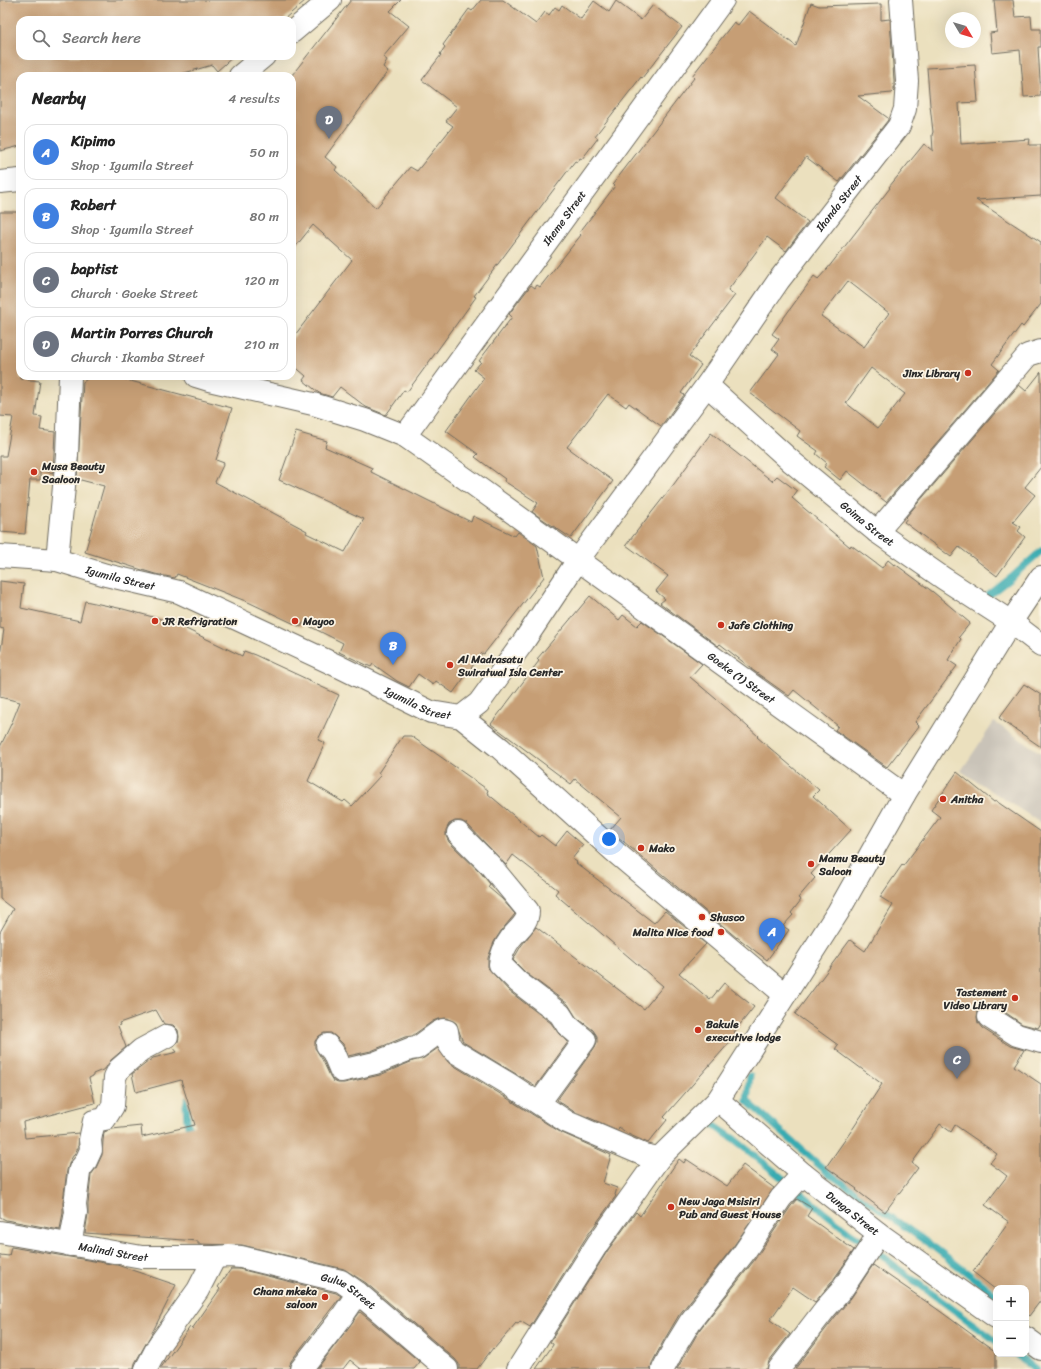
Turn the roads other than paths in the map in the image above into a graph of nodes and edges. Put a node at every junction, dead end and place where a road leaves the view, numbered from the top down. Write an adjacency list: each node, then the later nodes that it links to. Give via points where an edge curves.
1 (330, 0): 4 (street)
2 (723, 0): 13 (street, Iheme Street)
3 (901, 0): 12 (street, Ihanda Street, via 907,81 905,109 899,126 779,280)
4 (296, 29)
5 (259, 60): 6 (street)
6 (245, 72)
7 (16, 180): 8 (street)
8 (0, 182)
9 (1041, 351): 14 (street, via 1028,355)
10 (70, 380): 16 (street, via 67,455)
11 (209, 380): 13 (street, Goeke (1) Street, via 313,404)
12 (708, 385): 14 (street, Goima Street, via 792,462); 17 (street, Ihanda Street)
13 (405, 436): 17 (street, Goeke (1) Street)
14 (878, 532): 19 (street, Goima Street)
15 (0, 556): 16 (street, Igumila Street)
16 (57, 560): 21 (street, Igumila Street, via 106,575 179,592 431,712)
17 (578, 560): 21 (street, Ihanda Street, via 479,703); 22 (street, Goeke (1) Street)
18 (1041, 577): 19 (street)
19 (1011, 622): 20 (street, Goima Street); 22 (street)
20 (1041, 645)
21 (461, 717): 24 (street, Igumila Street, via 500,748 620,856)
22 (904, 795): 24 (street, via 838,912)
23 (458, 834): 30 (street, via 490,865 528,911 527,920 510,939 501,955 500,964 518,982 560,1014 567,1025 585,1040)
24 (784, 994): 29 (street)
25 (989, 1018): 27 (street, via 1017,1035)
26 (167, 1036): 35 (street, via 141,1050 119,1069 115,1077 112,1106 105,1119 94,1122 90,1140 91,1150 79,1173)
27 (1041, 1042)
28 (327, 1045): 30 (street, via 341,1071 375,1063 417,1048 439,1032 447,1031 449,1044 454,1051)
29 (718, 1100): 31 (street); 32 (street, Dunga Street)
30 (539, 1103): 31 (street, via 567,1122 644,1155)
31 (659, 1158): 44 (street, via 598,1243)
32 (802, 1174): 33 (street, Dunga Street); 45 (street, via 781,1198 690,1322)
33 (878, 1233): 38 (street, Dunga Street); 46 (street, via 841,1291)
34 (3, 1237): 35 (street, Malindi Street)
35 (70, 1245): 36 (street, Malindi Street, via 142,1257)
36 (222, 1256): 37 (street, Gulue Street, via 294,1268 341,1281); 41 (street, via 158,1346)
37 (358, 1293): 42 (street); 43 (street, Gulue Street)
38 (993, 1315)
39 (1029, 1340): 40 (street)
40 (1041, 1349)
41 (146, 1369)
42 (301, 1369)
43 (447, 1369)
44 (518, 1369)
45 (663, 1369)
46 (779, 1369)

